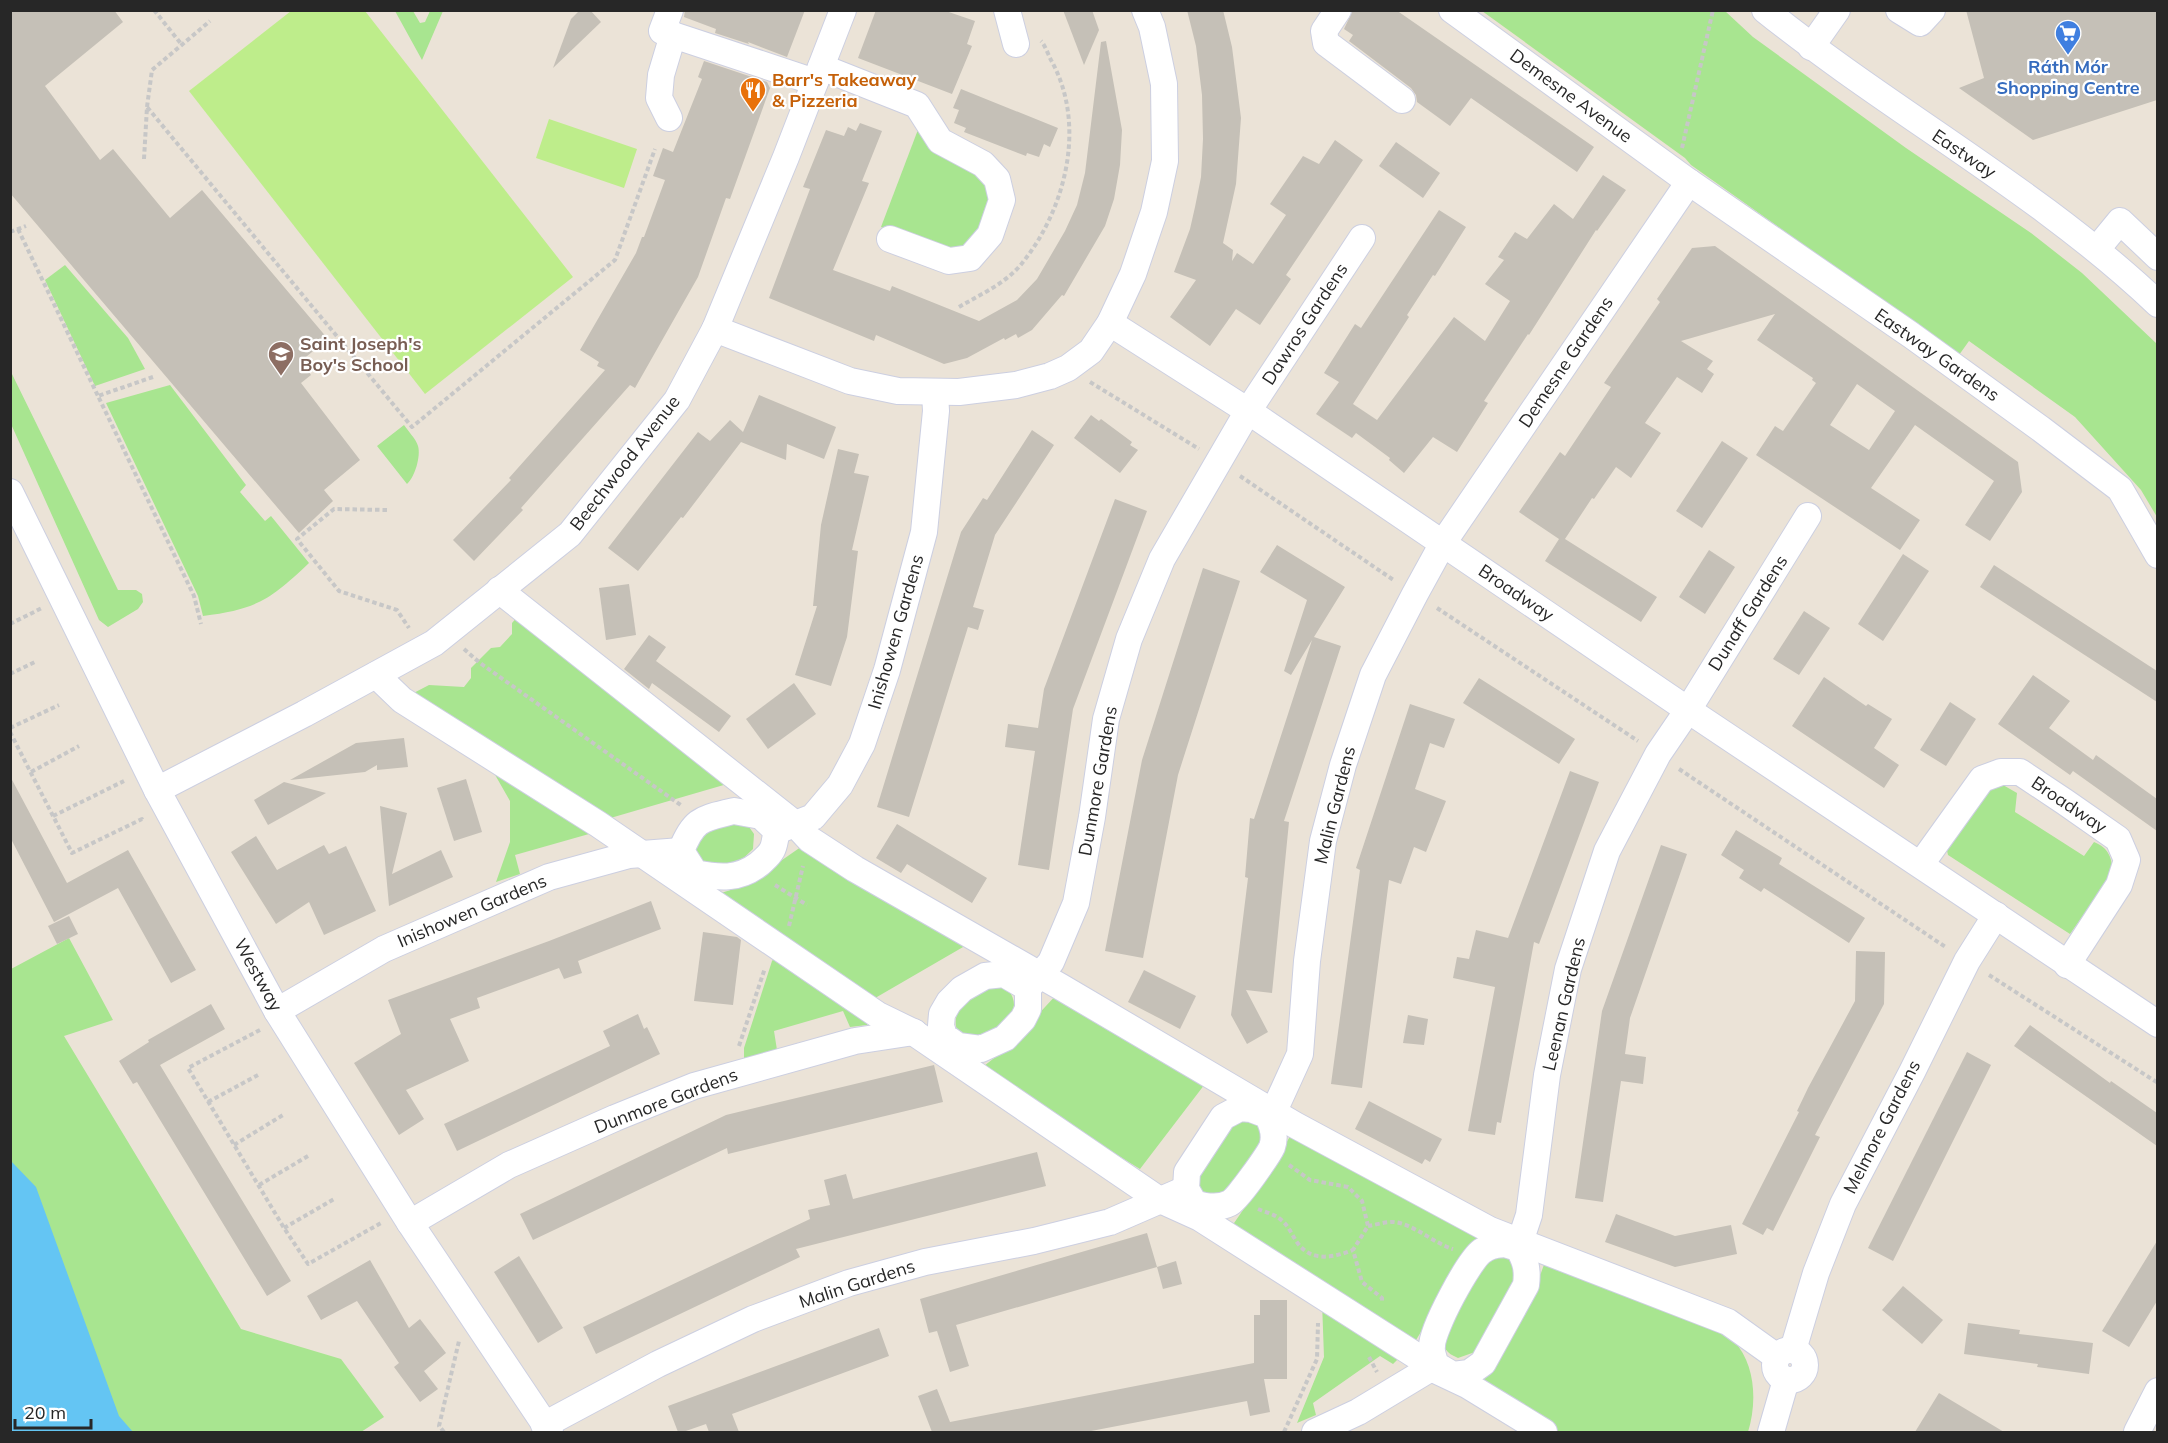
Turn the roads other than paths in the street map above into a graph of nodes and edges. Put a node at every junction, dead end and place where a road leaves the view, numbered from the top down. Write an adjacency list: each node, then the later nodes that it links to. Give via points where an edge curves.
1 (843, 10): 13 (street, Beechwood Avenue)
2 (1007, 10): 11 (street)
3 (1144, 10): 22 (street, via 1152,27 1164,84 1165,161 1154,212 1133,274)
4 (1338, 10): 14 (street, via 1324,31 1326,43)
5 (1452, 10): 16 (street, Demesne Avenue)
6 (1765, 10): 12 (street, Eastway)
7 (1837, 10): 12 (street)
8 (1899, 10): 9 (street, via 1920,23)
9 (1932, 10)
10 (672, 23): 13 (street); 15 (street, via 659,98)
11 (1016, 45)
12 (1810, 47): 19 (street, Eastway)
13 (818, 75): 18 (street, via 917,105 940,141 983,164 997,179 1002,200 990,235 970,258 948,261); 23 (street, Beechwood Avenue)
14 (1402, 100)
15 (669, 118)
16 (1683, 177): 28 (street, Demesne Gardens); 29 (street, Eastway Gardens, via 1911,335 2120,489)
17 (1362, 238): 25 (street, Dawros Gardens)
18 (890, 239)
19 (2097, 249): 20 (street, via 2120,221); 21 (street, Eastway)
20 (2157, 257)
21 (2157, 304)
22 (1110, 323): 24 (street, via 1091,351 1050,376 1016,386); 25 (street, Broadway)
23 (715, 329): 24 (street, via 850,381 898,391); 30 (street, Beechwood Avenue, via 676,400 570,534)
24 (935, 393): 34 (street, Inishowen Gardens, via 924,532 887,670 862,744 840,785 813,817)
25 (1248, 411): 28 (street, Broadway); 40 (street, Dunmore Gardens, via 1162,559 1129,639 1106,719 1076,903 1052,962)
26 (10, 492): 33 (street, Westway)
27 (1808, 516): 32 (street, Dunaff Gardens)
28 (1443, 543): 32 (street, Broadway); 45 (street, Malin Gardens, via 1373,675 1343,765 1323,840 1300,1054)
29 (2157, 555)
30 (499, 590): 31 (street, Beechwood Avenue, via 446,633); 34 (street)
31 (376, 675): 33 (street, Beechwood Avenue); 36 (street, via 402,699)
32 (1688, 710): 37 (street, Broadway); 49 (street, Leenan Gardens, via 1658,754 1607,851 1568,969 1547,1075 1528,1215)
33 (157, 790): 41 (street, Westway)
34 (786, 828): 35 (street, via 760,816 734,811 702,819 687,835); 35 (street, via 751,870 736,877 695,873); 40 (street)
35 (681, 851): 36 (street, Inishowen Gardens)
36 (640, 854): 41 (street, Inishowen Gardens, via 549,877 454,917 384,949); 44 (street, via 878,1015)
37 (1921, 864): 38 (street, Broadway); 39 (street, Broadway, via 1982,779 2001,772 2020,772 2110,833 2118,839 2127,861 2119,885)
38 (1996, 915): 39 (street, Broadway); 50 (street, Melmore Gardens, via 1967,961 1843,1204)
39 (2067, 965): 42 (street, Broadway)
40 (1034, 981): 43 (street, via 1005,974 985,976 949,1002); 43 (street, Dunmore Gardens, via 1028,1010 1005,1038 981,1049 958,1046 944,1036); 45 (street)
41 (270, 1019): 48 (street, Westway)
42 (2157, 1024)
43 (941, 1026): 44 (street, Dunmore Gardens)
44 (912, 1032): 47 (street); 48 (street, Dunmore Gardens, via 855,1041 694,1086 509,1165)
45 (1269, 1113): 46 (street, via 1240,1108 1222,1117 1187,1172); 46 (street, via 1272,1146 1231,1203 1208,1208 1194,1203); 49 (street)
46 (1186, 1189): 47 (street, Malin Gardens)
47 (1158, 1199): 51 (street, via 1200,1218); 53 (street, Malin Gardens, via 1110,1222 925,1262 849,1283 753,1319 658,1364)
48 (410, 1223): 53 (street, Westway)
49 (1519, 1245): 50 (street, via 1728,1322); 51 (street, via 1492,1245 1476,1256 1435,1333 1431,1348); 51 (street, via 1528,1270 1527,1285 1483,1363 1468,1373 1453,1375)
50 (1785, 1353): 56 (street, via 1802,1357 1805,1369 1798,1378 1786,1380)
51 (1433, 1366): 54 (street, via 1358,1412); 55 (street)
52 (2157, 1391): 57 (street)
53 (547, 1429)
54 (1315, 1432)
55 (1544, 1432)
56 (1771, 1432)
57 (2137, 1432)

